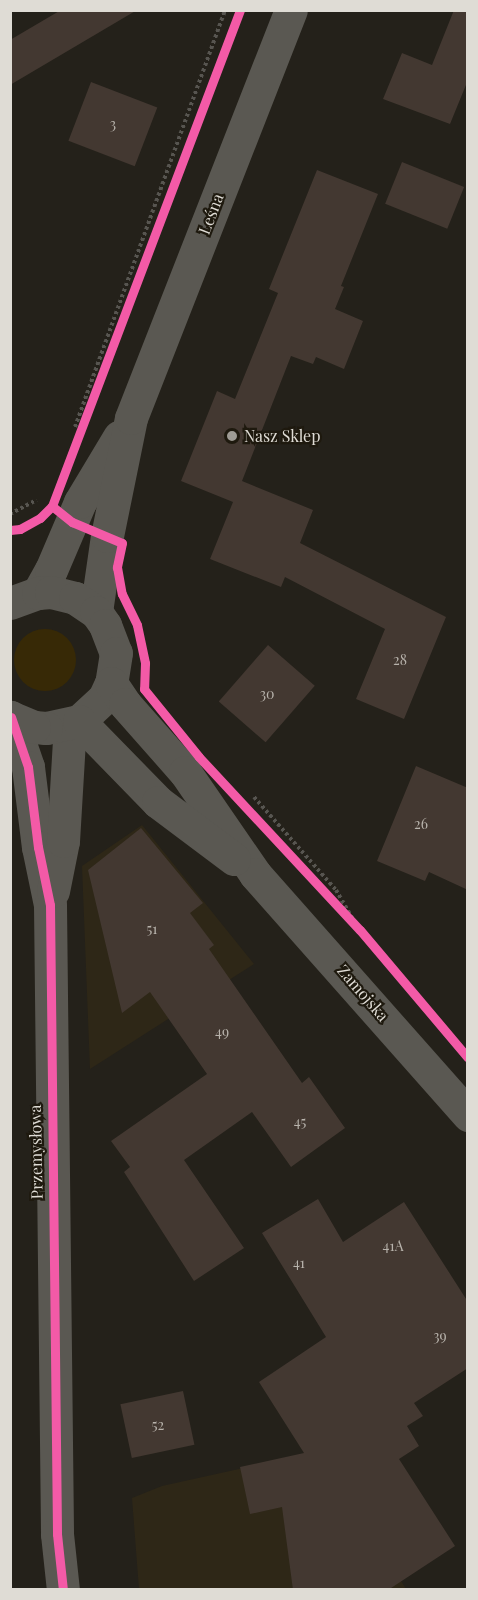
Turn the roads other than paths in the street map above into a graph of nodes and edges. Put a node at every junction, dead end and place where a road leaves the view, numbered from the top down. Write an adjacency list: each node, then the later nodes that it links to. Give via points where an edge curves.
1 (291, 10): 2 (street, Leśna)
2 (131, 418): 3 (street, Leśna, via 80,501 51,570); 4 (street, Leśna)
3 (20, 596): 4 (street, via 57,593 75,598)
4 (96, 612): 5 (street, via 116,653)
5 (111, 684): 7 (street, via 93,711); 8 (street, Zamojska, via 185,772)
6 (11, 717): 7 (street, via 34,727); 9 (street, Przemysłowa, via 28,767)
7 (74, 723): 8 (street, Zamojska, via 158,802); 9 (street, Przemysłowa, via 63,841)
8 (255, 874): 10 (street, Zamojska)
9 (50, 905): 11 (street, Przemysłowa, via 57,1534)
10 (468, 1115)
11 (63, 1590)

